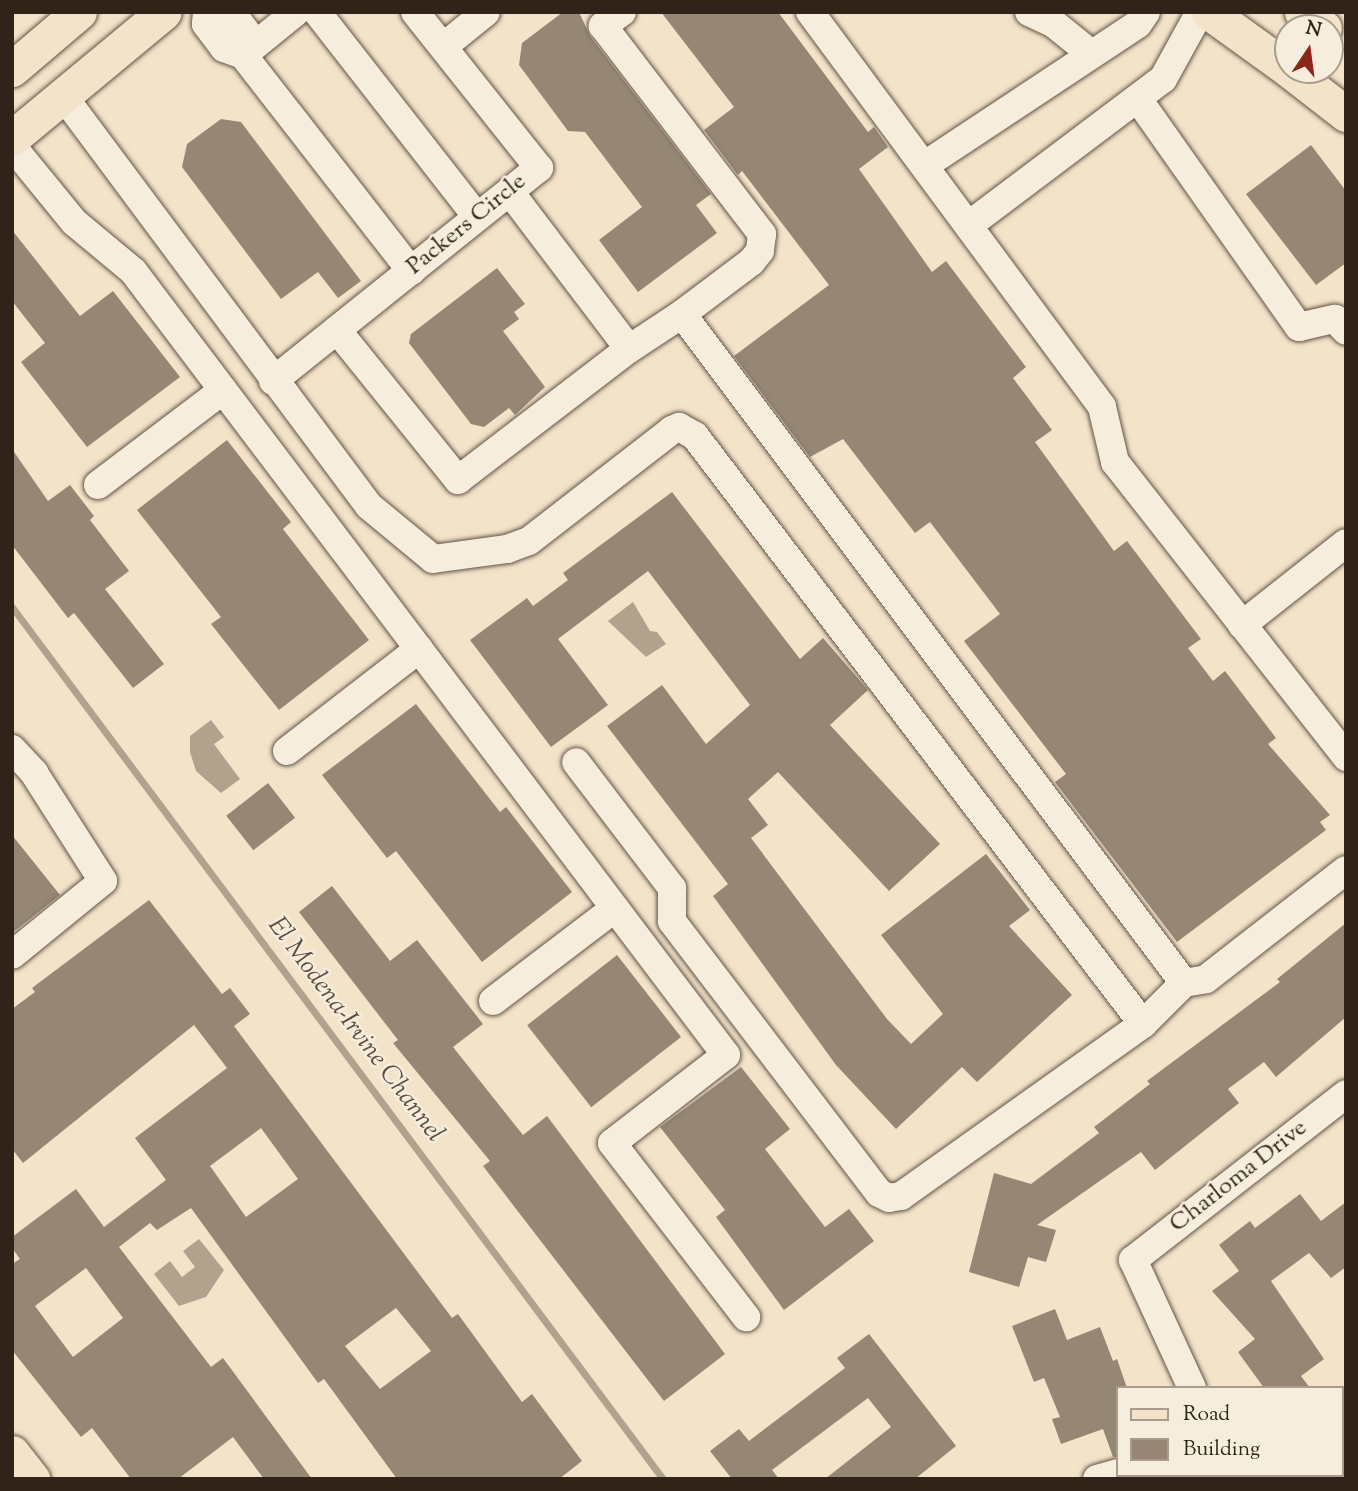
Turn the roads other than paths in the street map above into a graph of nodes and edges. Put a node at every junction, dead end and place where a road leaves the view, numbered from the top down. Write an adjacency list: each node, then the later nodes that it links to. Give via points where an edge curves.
1 (79, 12): 19 (main road)
2 (164, 12): 21 (main road)
3 (207, 12): 17 (street, via 206,24 224,48)
4 (231, 12): 17 (street, via 247,33)
5 (296, 12): 17 (street)
6 (317, 12): 28 (street)
7 (415, 12): 15 (street, Packers Circle)
8 (486, 12): 15 (street)
9 (810, 12): 26 (street)
10 (1028, 12): 16 (street, via 1053,23)
11 (1146, 12): 16 (street, via 1138,24)
12 (1200, 12): 22 (street, via 1163,79)
13 (1209, 12): 18 (main road)
14 (606, 17): 31 (street, via 762,234 761,251 751,262)
15 (443, 47): 27 (street, Packers Circle, via 539,168)
16 (1089, 52): 26 (street)
17 (243, 55): 30 (street)
18 (1274, 60)
19 (12, 69)
20 (1306, 84): 23 (main road)
21 (64, 97): 24 (main road); 35 (street)
22 (1138, 99): 29 (street); 32 (street, via 1299,327)
23 (1346, 114)
24 (12, 138)
25 (12, 146): 36 (street, via 74,222 133,271)
26 (925, 165): 29 (street)
27 (510, 192): 28 (street, Packers Circle); 34 (street)
28 (477, 217): 30 (street, Packers Circle)
29 (969, 225): 39 (street, via 1102,407 1115,462)
30 (411, 271): 33 (street, Packers Circle)
31 (682, 314): 34 (street); 48 (street)
32 (1342, 320)
33 (337, 330): 34 (street, via 458,480); 35 (street, Packers Circle)
34 (629, 349)
35 (273, 381): 50 (street, via 369,506 433,559 507,549 529,541 672,430 687,429)
36 (223, 390): 37 (street); 40 (street)
37 (98, 485)
38 (1346, 543): 39 (street)
39 (1242, 625): 43 (street)
40 (419, 649): 42 (street); 46 (street)
41 (12, 749): 47 (street, via 34,773 103,881)
42 (287, 751)
43 (1346, 757)
44 (576, 762): 50 (street, via 673,888 672,922 878,1193 889,1198 901,1196)
45 (1346, 870): 48 (street, via 1206,979)
46 (615, 908): 49 (street); 52 (street, via 726,1055 612,1143)
47 (12, 955)
48 (1184, 983): 50 (street)
49 (492, 1001)
50 (1143, 1024)
51 (1346, 1094): 53 (street, Charloma Drive, via 1133,1261)
52 (746, 1317)
53 (1191, 1386)
54 (12, 1452): 56 (main road)
55 (1116, 1474): 57 (street)
56 (32, 1479)
57 (1097, 1479)

